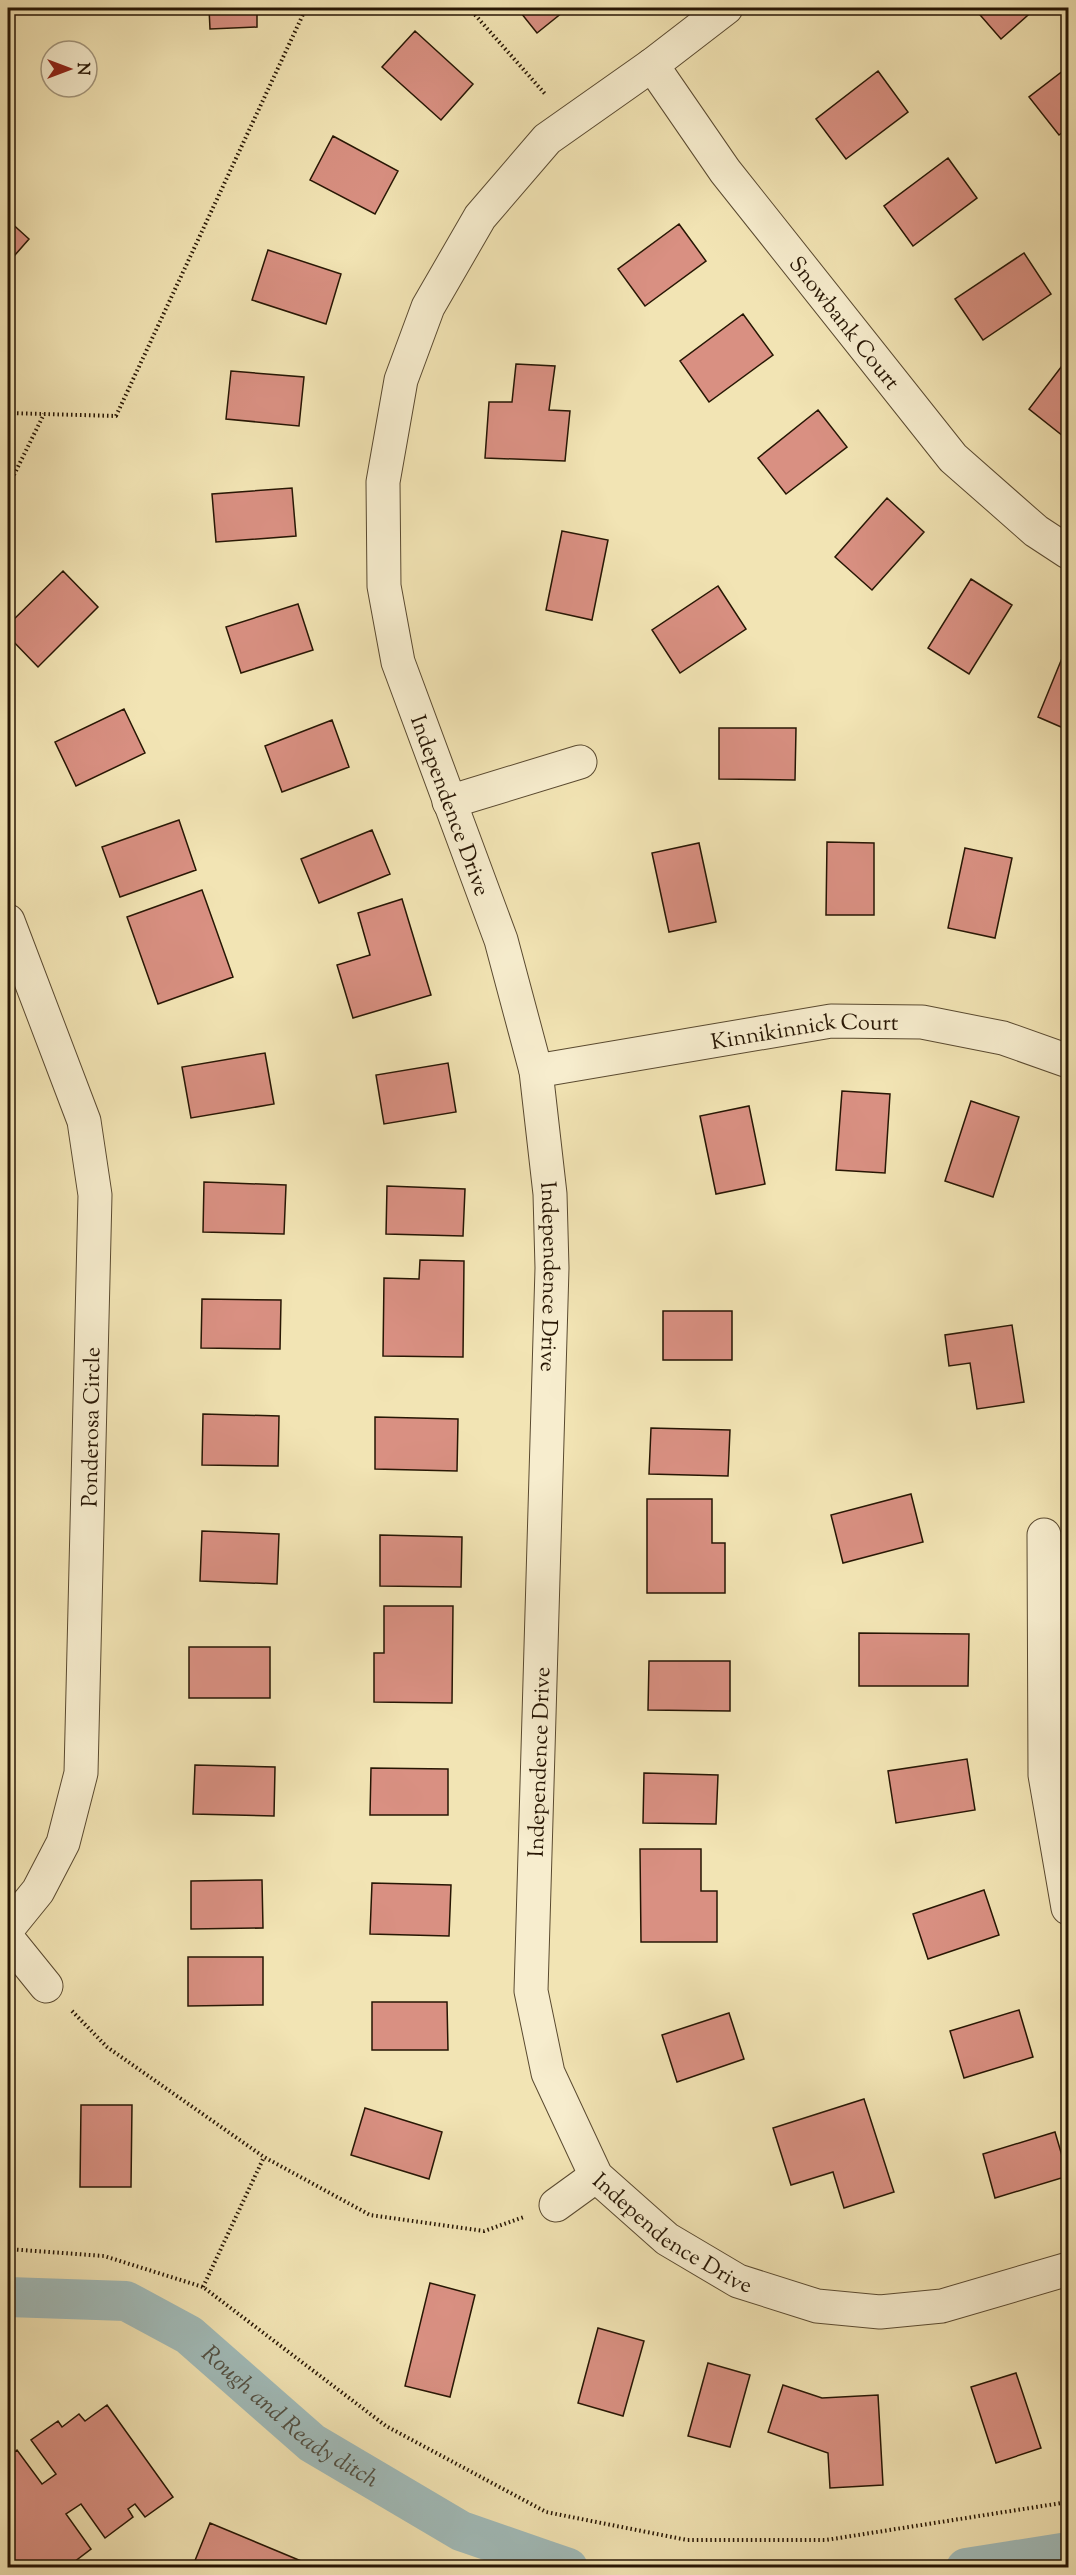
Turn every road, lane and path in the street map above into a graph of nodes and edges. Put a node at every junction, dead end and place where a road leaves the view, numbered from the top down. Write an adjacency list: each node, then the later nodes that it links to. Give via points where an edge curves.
1 (306, 8): 7 (path, via 116,416)
2 (469, 8): 5 (path)
3 (726, 8): 4 (street, Independence Drive)
4 (652, 65): 5 (street, Independence Drive); 9 (street, Snowbank Court, via 724,171 953,458 1036,531)
5 (570, 123): 11 (street, Independence Drive, via 548,139 480,217 428,307 401,380 383,482 384,586 398,662)
6 (8, 413): 7 (path)
7 (44, 414): 8 (path)
8 (8, 487)
9 (1068, 552)
10 (580, 762): 11 (street)
11 (449, 802): 14 (street, Independence Drive, via 501,940)
12 (8, 921): 17 (street, Ponderosa Circle, via 84,1121 95,1195 81,1773 63,1843 38,1891)
13 (1068, 1061): 14 (street, Kinnikinnick Court, via 1003,1038 922,1022 831,1021)
14 (536, 1071): 21 (street, Independence Drive, via 550,1194 552,1268 531,1991 548,2073)
15 (1044, 1535): 16 (street, via 1045,1775)
16 (1068, 1908)
17 (8, 1928)
18 (8, 1939): 19 (street)
19 (46, 1986): 20 (path, via 107,2047)
20 (264, 2157): 22 (path, via 370,2216 484,2231); 25 (path)
21 (596, 2176): 22 (street); 24 (street, Independence Drive, via 667,2239 738,2282 818,2306 880,2312 942,2306)
22 (556, 2205)
23 (8, 2249): 25 (path, via 104,2256)
24 (1068, 2269)
25 (203, 2287): 26 (path, via 386,2426 546,2512 687,2540 826,2540)
26 (1068, 2502)

